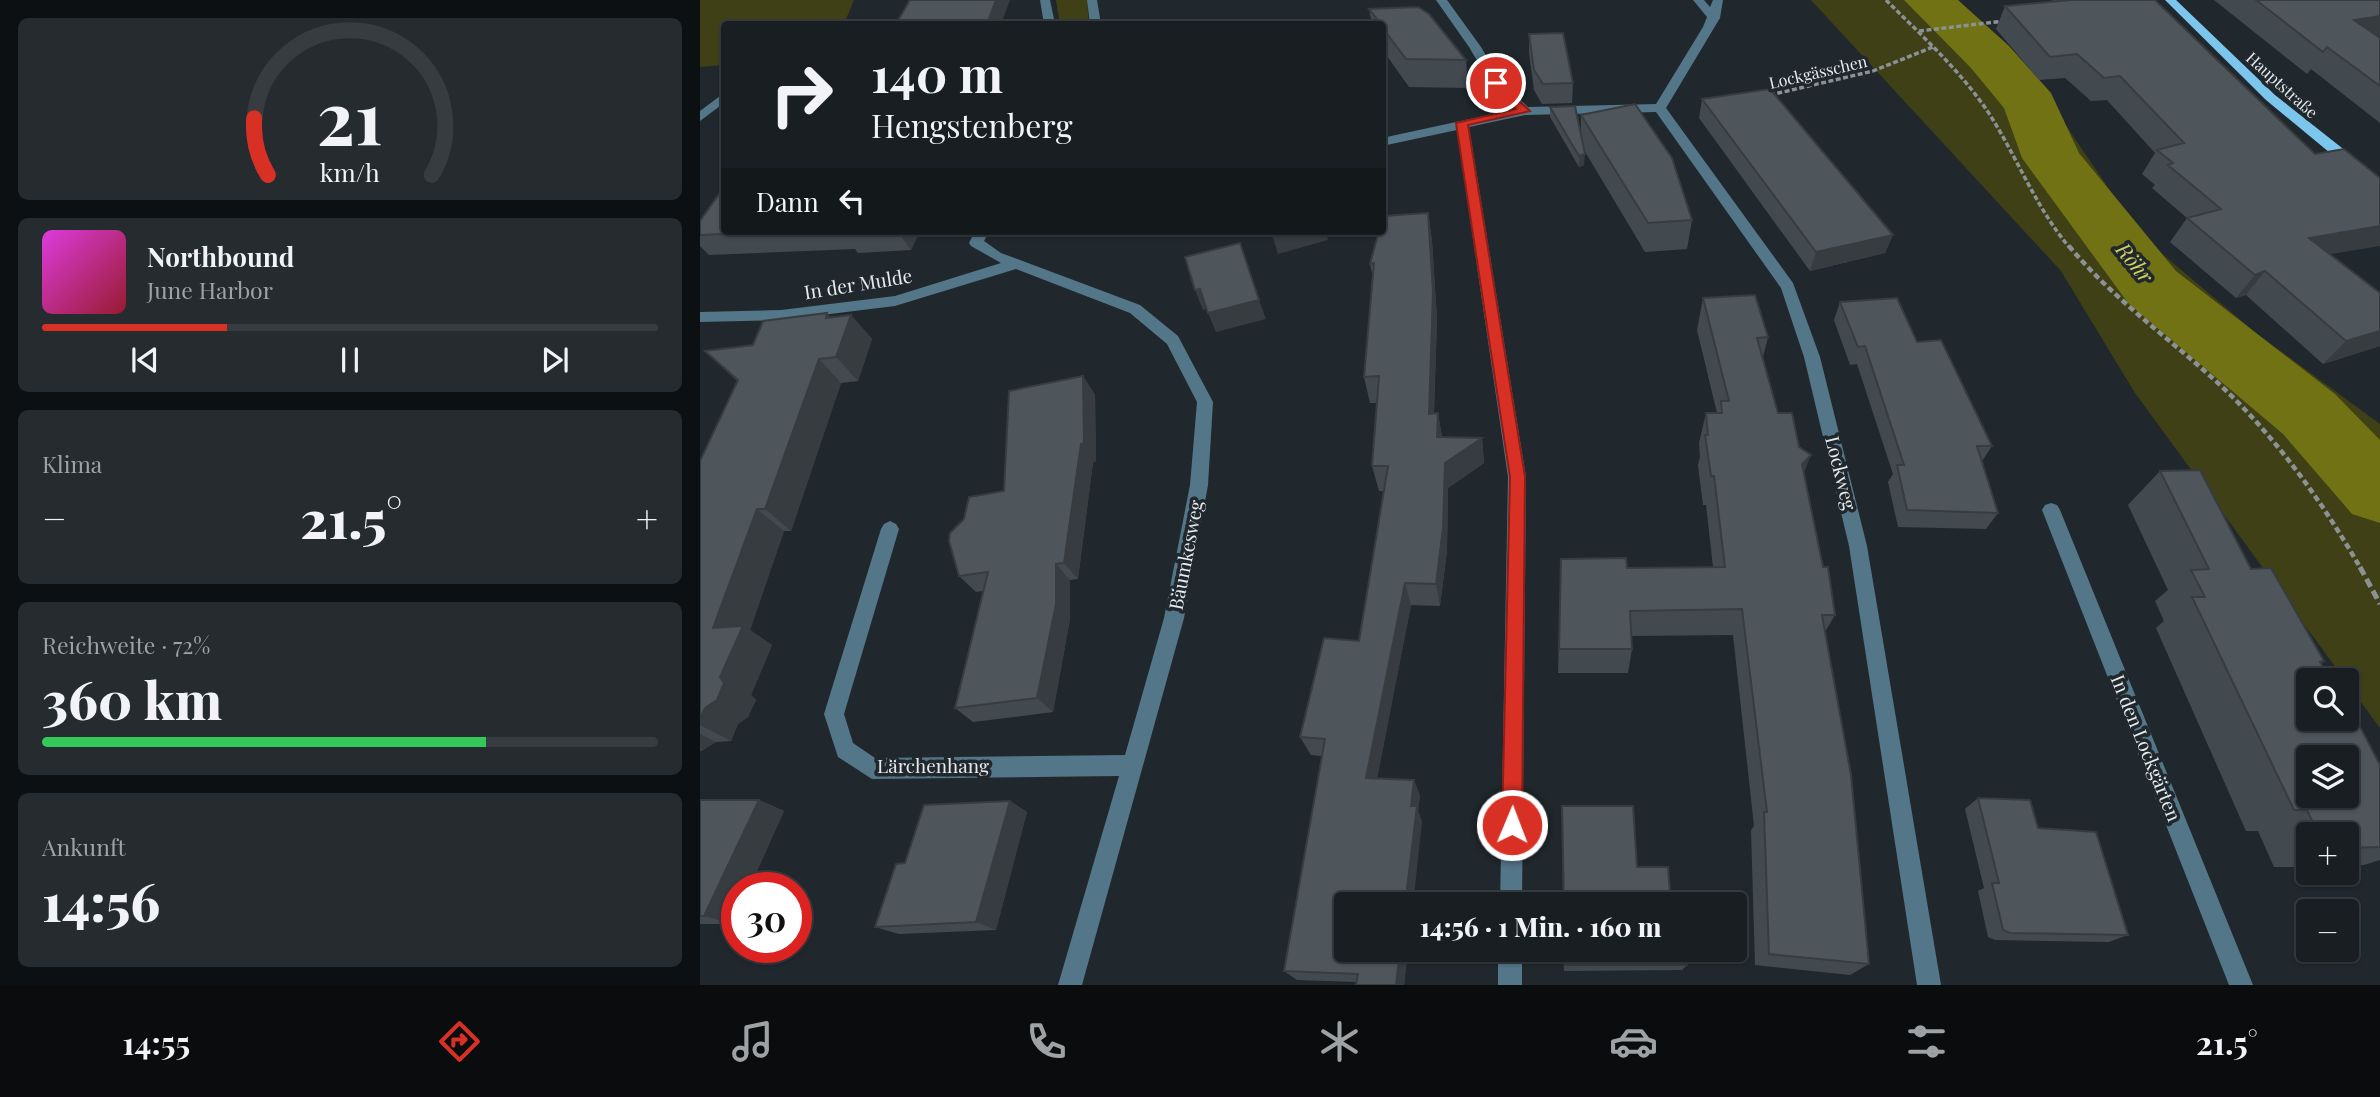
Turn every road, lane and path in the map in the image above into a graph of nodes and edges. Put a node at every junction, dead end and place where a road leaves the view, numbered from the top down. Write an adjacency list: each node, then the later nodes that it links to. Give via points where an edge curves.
1 (1045, 0): 10 (street)
2 (1091, 0): 11 (street)
3 (1441, 0): 17 (street, via 1496,83)
4 (1698, 0): 8 (street)
5 (1718, 0): 8 (street)
6 (1886, 0): 12 (path)
7 (2170, 0): 21 (main road, Hauptstraße, via 2268,96 2331,151)
8 (1714, 18): 16 (street)
9 (2017, 20): 12 (path)
10 (1049, 21)
11 (1095, 21)
12 (1918, 32): 13 (path)
13 (1933, 47): 14 (path, Lockgässchen, via 1871,73); 27 (path, via 1965,80 1989,115 2074,253 2140,318 2220,386 2290,462 2326,511)
14 (1758, 97)
15 (721, 100): 18 (street)
16 (1660, 108): 17 (street); 33 (street, Lockweg, via 1787,287 1812,357 1858,546)
17 (1525, 111): 19 (street)
18 (700, 117)
19 (1462, 123): 20 (street); 29 (street, via 1517,477)
20 (1386, 141)
21 (2380, 184)
22 (976, 235): 23 (street, Bäumkesweg)
23 (1016, 264): 24 (street, In der Mulde, via 895,301 781,315); 28 (street, Bäumkesweg, via 1135,309 1173,340 1205,402 1199,485 1174,618)
24 (700, 317)
25 (2051, 510): 34 (street, In den Lockgärten)
26 (890, 529): 28 (street, Lärchenhang, via 834,714 845,750 872,769)
27 (2380, 604)
28 (1131, 765): 31 (street, Bäumkesweg)
29 (1511, 892)
30 (1510, 962): 32 (street)
31 (1070, 985)
32 (1510, 985)
33 (1929, 985)
34 (2241, 985)

